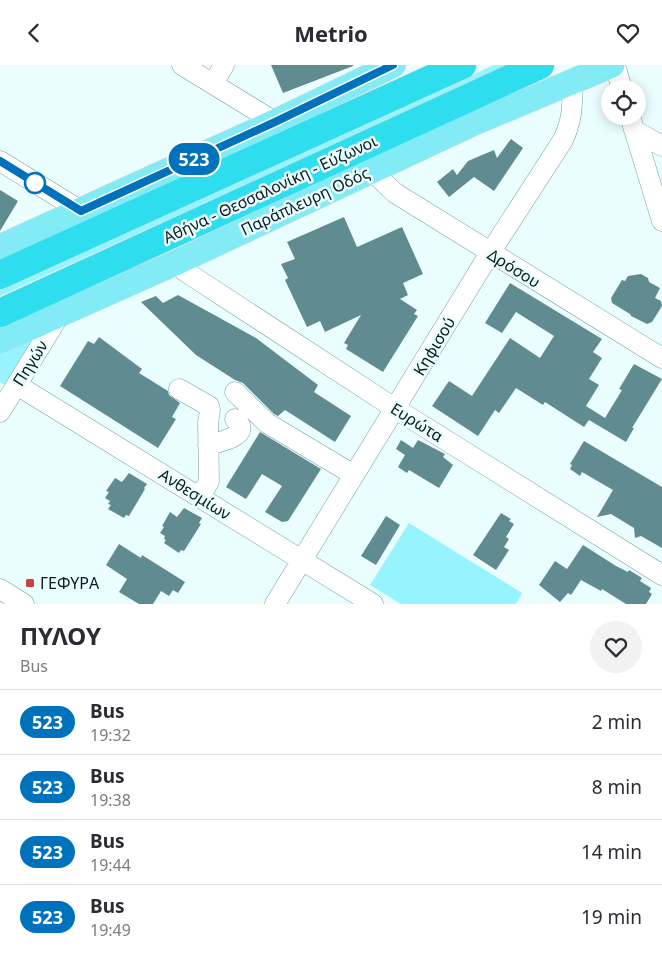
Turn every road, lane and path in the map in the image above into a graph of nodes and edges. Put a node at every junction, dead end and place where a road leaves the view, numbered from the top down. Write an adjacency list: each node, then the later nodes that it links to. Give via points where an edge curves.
1 (182, 65): 9 (street)
2 (224, 65): 9 (street)
3 (393, 65): 10 (main road)
4 (462, 65): 21 (highway, Αθήνα - Θεσσαλονίκη - Εύζωνοι)
5 (540, 65): 22 (highway, Αθήνα - Θεσσαλονίκη - Εύζωνοι)
6 (614, 65): 7 (street); 8 (main road, Παράπλευρη Οδός)
7 (619, 80)
8 (571, 83): 15 (main road, Παράπλευρη Οδός); 19 (street, Κηφισού, via 573,113 563,140)
9 (213, 84): 10 (street)
10 (275, 122): 16 (main road)
11 (633, 125): 17 (street)
12 (635, 125): 13 (street)
13 (662, 146)
14 (0, 161): 16 (street)
15 (371, 170): 19 (street, Δρόσου, via 395,193); 20 (main road, Παράπλευρη Οδός)
16 (81, 211): 18 (main road)
17 (662, 221)
18 (0, 247)
19 (490, 253): 25 (street, Δρόσου); 29 (street, Κηφισού)
20 (175, 263): 23 (main road, Παράπλευρη Οδός); 29 (street, Ευρώτα)
21 (0, 275)
22 (0, 313)
23 (60, 314): 24 (main road, Παράπλευρη Οδός); 26 (street, Πηγών)
24 (0, 341)
25 (662, 358)
26 (17, 385): 30 (street, Πηγών); 34 (street, Ανθεσμίων)
27 (179, 389): 32 (street, via 209,406)
28 (235, 392): 33 (street, via 267,423)
29 (396, 409): 33 (street, Κηφισού); 36 (street, Ευρώτα)
30 (0, 412)
31 (235, 419): 32 (street, via 240,426 237,435)
32 (208, 445): 34 (street, via 209,481)
33 (354, 475): 35 (street, Κηφισού)
34 (200, 497): 35 (street, Ανθεσμίων)
35 (302, 560): 39 (street, Κηφισού); 40 (street, Ανθεσμίων)
36 (662, 575)
37 (0, 589): 38 (street)
38 (24, 604)
39 (275, 604)
40 (373, 604)

